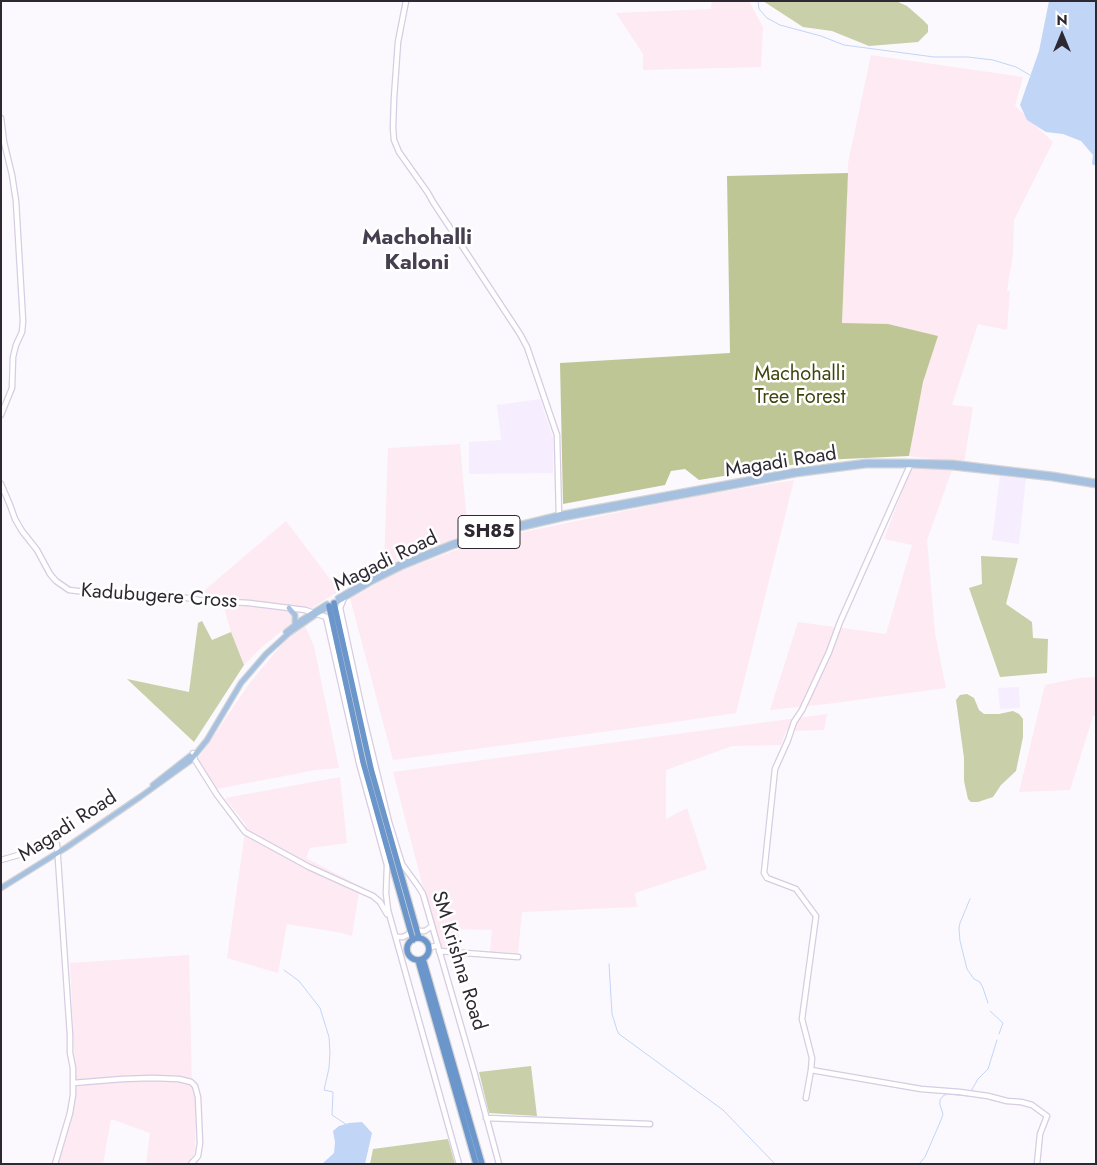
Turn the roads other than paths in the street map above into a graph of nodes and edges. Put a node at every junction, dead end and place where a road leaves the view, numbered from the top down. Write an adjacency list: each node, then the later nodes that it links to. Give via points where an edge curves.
1 (406, 1): 7 (street, via 398,42 394,140 527,347 557,435)
2 (1, 118): 3 (street, via 16,200 23,321 13,357 12,388)
3 (1, 415)
4 (910, 463): 5 (main road, Magadi Road / SH85, via 980,466); 7 (main road, Magadi Road / SH85, via 866,462 804,470); 30 (street, via 775,769 764,873 767,878 796,889 816,916 802,1019 810,1046)
5 (1096, 483)
6 (1, 484): 10 (street, Kadubugere Cross, via 22,531 50,574 70,590 119,596 169,595)
7 (559, 517): 8 (main road, Magadi Road / SH85, via 453,546 393,571); 11 (main road, Magadi Road / SH85, via 453,543 372,578)
8 (344, 597): 9 (main road, Magadi Road / SH85); 14 (street, SM Krishna Road, via 340,608)
9 (331, 605): 11 (main road, Magadi Road / SH85); 14 (highway, SM Krishna Road)
10 (288, 608): 11 (street, Kadubugere Cross); 12 (main road, via 295,615)
11 (315, 613): 12 (main road, Magadi Road / SH85); 13 (main road, Magadi Road / SH85, via 266,654 247,676 207,740); 14 (street, SM Krishna Road, via 326,617)
12 (295, 625): 13 (main road, Magadi Road / SH85, via 265,651 239,681)
13 (194, 754): 16 (main road, Magadi Road / SH85); 19 (street, via 217,794 245,832 309,867 374,896)
14 (366, 762): 15 (highway, SM Krishna Road); 15 (street, SM Krishna Road)
15 (369, 774): 19 (street, SM Krishna Road, via 387,865 386,898); 20 (street, SM Krishna Road, via 402,864 423,894); 21 (highway, SM Krishna Road)
16 (58, 850): 17 (street, via 57,844); 18 (main road, Magadi Road / SH85); 31 (street)
17 (1, 860)
18 (1, 886)
19 (391, 920): 22 (street, SM Krishna Road)
20 (432, 926): 21 (street, via 425,931); 24 (street, SM Krishna Road)
21 (414, 932): 22 (street, via 403,938); 23 (highway, SM Krishna Road)
22 (396, 937): 37 (street, SM Krishna Road)
23 (416, 939): 25 (highway, via 423,939); 28 (highway, via 408,946 408,952 412,958)
24 (438, 945): 25 (street); 26 (street, SM Krishna Road)
25 (429, 948): 28 (highway, via 428,955)
26 (439, 951): 27 (street); 33 (street, SM Krishna Road)
27 (518, 956)
28 (421, 959): 29 (highway, SM Krishna Road)
29 (447, 1049): 38 (highway, SM Krishna Road); 39 (highway, SM Krishna Road)
30 (811, 1070): 32 (street); 41 (street, via 1032,1105 1047,1116 1040,1134)
31 (73, 1082): 35 (street, via 70,1113); 36 (street, via 152,1078 191,1082 198,1096 200,1142 198,1156)
32 (806, 1098)
33 (486, 1118): 34 (street); 40 (street, SM Krishna Road)
34 (650, 1124)
35 (55, 1164)
36 (191, 1164)
37 (459, 1164)
38 (476, 1164)
39 (482, 1164)
40 (499, 1164)
41 (1038, 1164)

